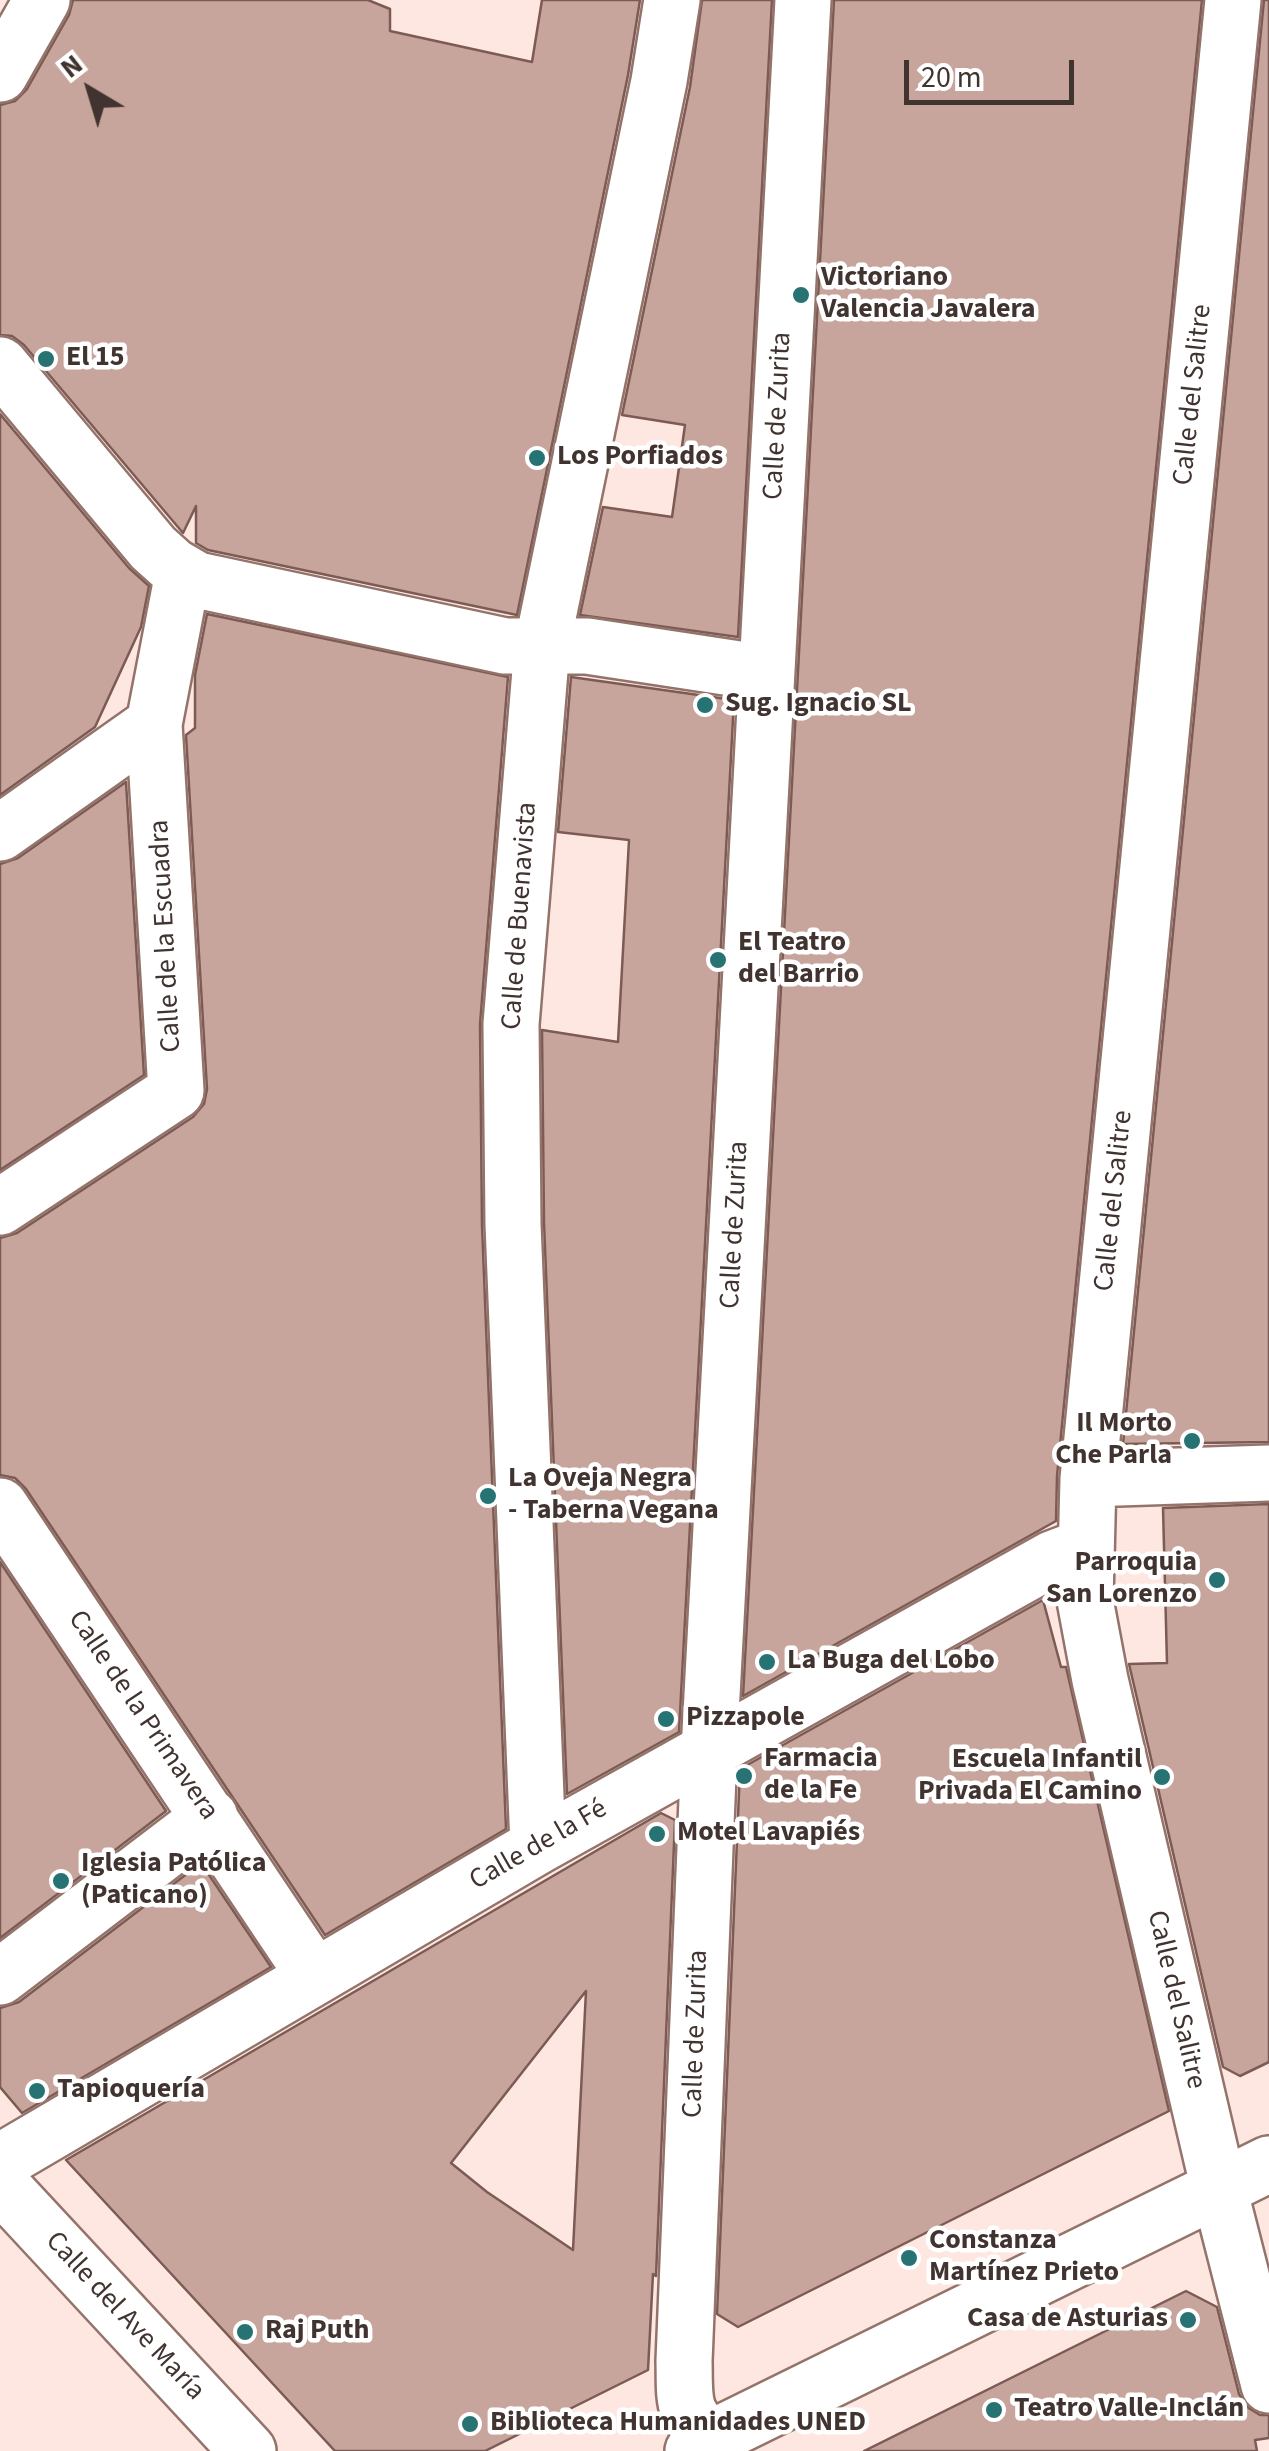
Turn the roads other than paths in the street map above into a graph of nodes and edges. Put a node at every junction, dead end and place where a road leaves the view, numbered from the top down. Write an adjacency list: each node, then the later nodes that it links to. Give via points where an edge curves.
1 (42, 0): 5 (street)
2 (672, 0): 8 (street, Calle de Buenavista)
3 (802, 0): 9 (street, Calle de Zurita)
4 (1233, 0): 14 (street, Calle del Salitre)
5 (0, 74)
6 (0, 364): 7 (street, via 154,548)
7 (183, 573): 8 (street, via 505,646); 10 (street, Calle de la Escuadra)
8 (542, 646): 9 (street, via 586,646); 19 (street, Calle de Buenavista, via 511,1024)
9 (765, 674): 17 (street, Calle de Zurita)
10 (154, 724): 11 (street); 12 (street, Calle de la Escuadra, via 176,1091)
11 (0, 833)
12 (0, 1207)
13 (1269, 1473): 14 (street)
14 (1088, 1479): 16 (street, Calle del Salitre)
15 (0, 1506): 18 (street, Calle de la Primavera)
16 (1086, 1546): 17 (street, Calle de la Fé); 25 (street, Calle del Salitre, via 1085,1600 1100,1680)
17 (709, 1751): 19 (street, Calle de la Fé); 27 (street, Calle de Zurita, via 684,2362 685,2404)
18 (210, 1817): 20 (street, Calle de la Primavera); 21 (street)
19 (538, 1846): 20 (street, Calle de la Fé)
20 (316, 1976): 22 (street, Calle de la Fé)
21 (0, 1977)
22 (0, 2162)
23 (1269, 2164): 25 (street)
24 (0, 2184): 28 (street, Calle del Ave María)
25 (1218, 2190): 26 (street, Calle del Salitre); 27 (street)
26 (1269, 2386)
27 (704, 2444)
28 (248, 2451)

